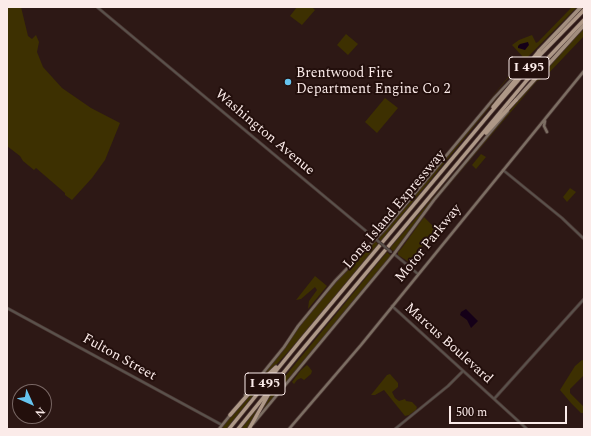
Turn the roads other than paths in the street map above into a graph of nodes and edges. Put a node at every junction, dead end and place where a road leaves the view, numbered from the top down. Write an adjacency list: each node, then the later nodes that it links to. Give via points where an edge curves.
1 (97, 7): 17 (street, Washington Avenue)
2 (580, 7): 6 (highway)
3 (584, 10): 10 (highway, Long Island Expressway / I 495, via 540,56)
4 (584, 20): 12 (highway, Long Island Expressway / I 495, via 527,80)
5 (584, 25): 8 (highway)
6 (539, 51): 10 (highway, via 486,115); 17 (main road, via 495,97)
7 (584, 71): 9 (main road, Motor Parkway)
8 (516, 100): 12 (highway); 18 (main road)
9 (545, 119): 11 (main road); 13 (main road, Motor Parkway)
10 (478, 129): 23 (highway, Long Island Expressway / I 495)
11 (547, 132)
12 (479, 138): 24 (highway, Long Island Expressway / I 495)
13 (503, 170): 15 (street); 19 (main road, Motor Parkway)
14 (584, 232): 15 (street)
15 (581, 235): 16 (street)
16 (584, 239)
17 (377, 240): 18 (street, Washington Avenue, bridge); 27 (main road, via 340,275 303,319 282,350)
18 (393, 253): 19 (street, Washington Avenue); 32 (main road)
19 (418, 274): 21 (main road, Motor Parkway)
20 (584, 299): 26 (street)
21 (392, 306): 25 (street, Marcus Boulevard); 33 (main road, Motor Parkway)
22 (7, 308): 28 (street, Fulton Street)
23 (301, 340): 27 (highway); 30 (highway, Long Island Expressway / I 495)
24 (297, 356): 31 (highway, Long Island Expressway / I 495); 32 (highway, via 267,397)
25 (463, 371): 26 (street, Marcus Boulevard); 34 (street)
26 (493, 399): 35 (street, Marcus Boulevard)
27 (230, 415): 28 (main road)
28 (222, 425): 29 (main road)
29 (219, 429)
30 (229, 429)
31 (238, 429)
32 (249, 429)
33 (289, 429)
34 (395, 429)
35 (527, 429)

